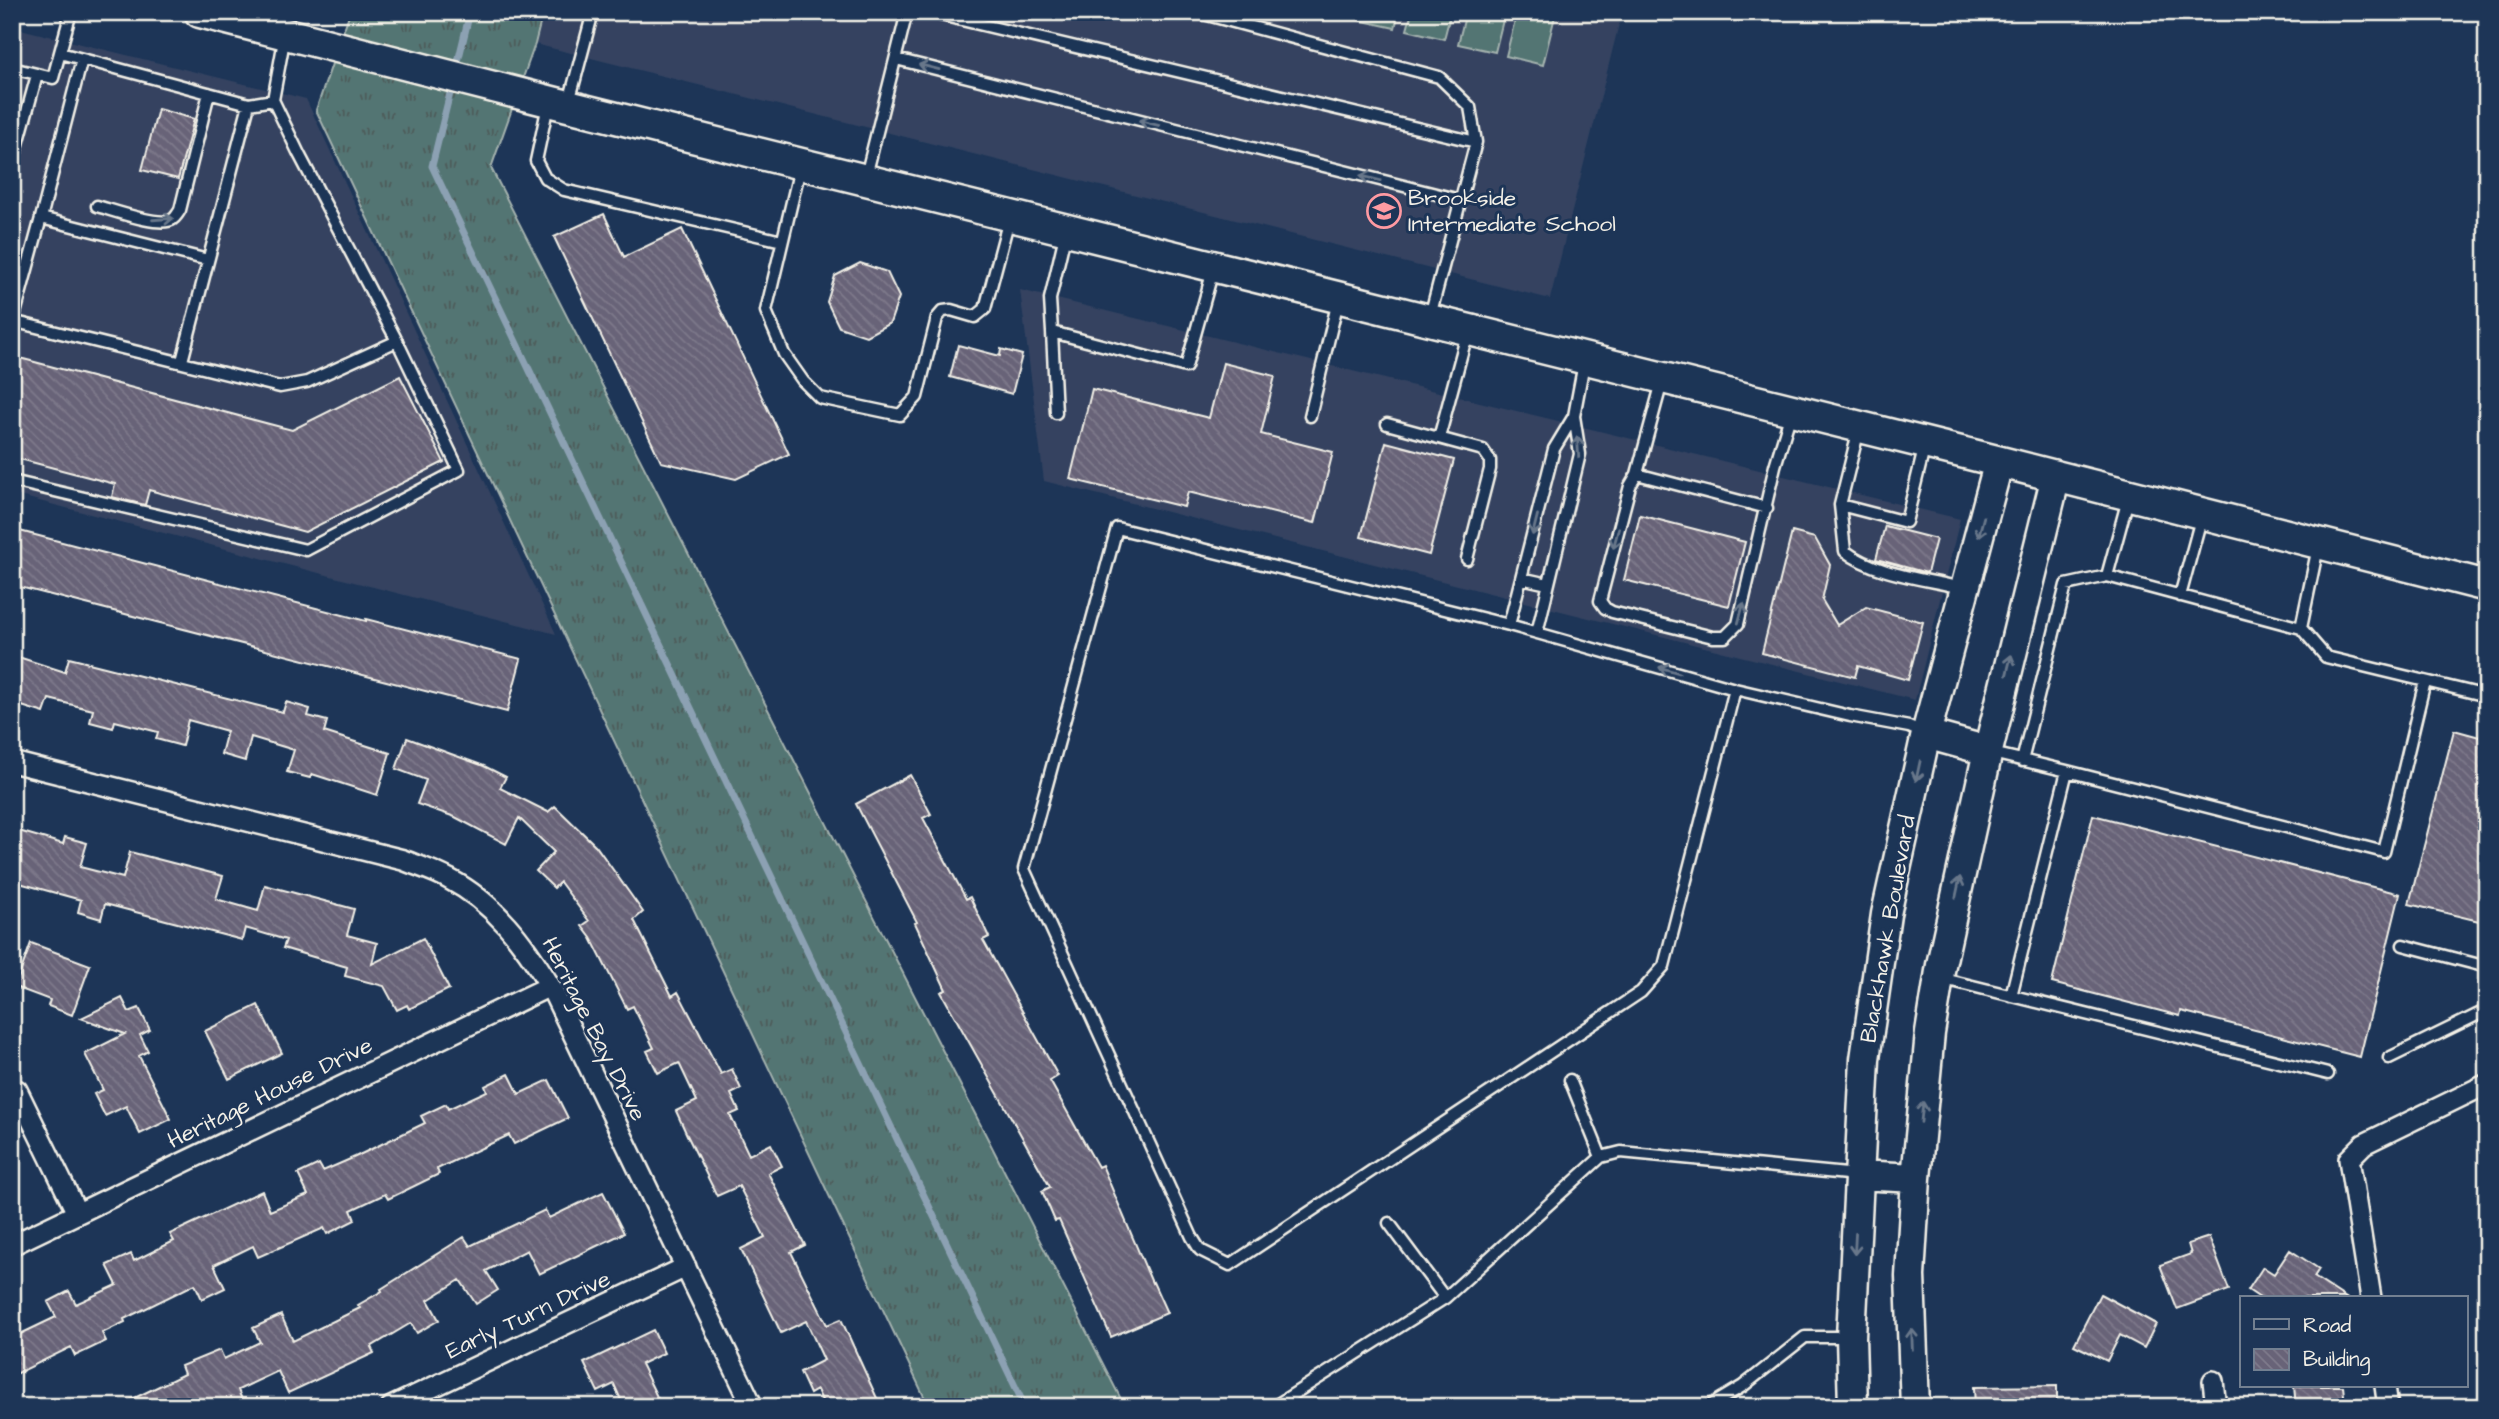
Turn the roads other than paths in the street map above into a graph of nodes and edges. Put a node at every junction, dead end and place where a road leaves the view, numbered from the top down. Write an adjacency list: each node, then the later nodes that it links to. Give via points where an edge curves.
1 (71, 12): 8 (lane)
2 (200, 12): 7 (main road)
3 (593, 12): 15 (lane)
4 (907, 12): 10 (lane)
5 (928, 12): 17 (lane)
6 (1196, 12): 17 (lane, via 1439,77 1470,107)
7 (285, 35): 14 (lane); 15 (main road)
8 (60, 53): 9 (lane); 12 (lane, via 53,78)
9 (82, 59): 13 (lane); 24 (lane)
10 (896, 59): 20 (lane); 21 (lane, one-way to 10)
11 (12, 68): 12 (lane)
12 (37, 75): 19 (lane)
13 (209, 93): 16 (lane); 22 (lane, one-way to 13, via 149,220 174,219)
14 (273, 100): 16 (lane); 34 (lane)
15 (558, 103): 18 (main road); 26 (lane, via 536,161 545,178 564,190)
16 (249, 104): 27 (lane)
17 (1476, 142): 21 (lane)
18 (801, 163): 20 (main road); 26 (lane)
19 (12, 166)
20 (865, 180): 23 (main road)
21 (1460, 200): 30 (lane)
22 (97, 206)
23 (1010, 215): 25 (main road); 26 (lane, via 985,309 975,317 943,310 917,397 900,415 820,398 784,354 766,311)
24 (41, 218): 27 (lane); 31 (lane)
25 (1067, 230): 28 (main road); 33 (lane, via 1050,299)
26 (782, 241)
27 (208, 260): 36 (lane)
28 (1214, 266): 29 (main road); 33 (lane, via 1186,367)
29 (1338, 297): 30 (main road); 40 (lane)
30 (1429, 320): 32 (main road)
31 (13, 321): 36 (lane)
32 (1469, 330): 35 (main road); 44 (lane)
33 (1052, 332): 39 (lane)
34 (397, 341): 36 (lane, via 307,382 280,387); 49 (lane, via 459,470 306,550)
35 (1585, 359): 37 (main road); 41 (lane)
36 (182, 361)
37 (1664, 378): 38 (main road); 47 (lane)
38 (1792, 410): 43 (main road); 52 (lane)
39 (1056, 413)
40 (1310, 416)
41 (1574, 416): 57 (lane, one-way to 57, via 1554,449); 58 (lane, one-way to 41, via 1580,454)
42 (1387, 424): 44 (lane)
43 (1859, 427): 45 (main road); 51 (lane)
44 (1439, 438): 55 (lane, via 1483,450 1490,460)
45 (1925, 443): 46 (main road); 51 (lane, via 1906,522)
46 (1999, 461): 48 (main road); 60 (main road, Blackhawk Boulevard, one-way to 60)
47 (1637, 474): 52 (lane); 52 (lane, one-way to 52, via 1600,601 1612,612 1725,637 1738,624)
48 (2056, 476): 50 (main road); 69 (main road, one-way to 48)
49 (12, 481)
50 (2129, 495): 53 (main road); 56 (lane)
51 (1840, 505): 60 (lane, via 1845,551 1858,562)
52 (1767, 508)
53 (2202, 514): 54 (main road); 61 (lane)
54 (2319, 544): 59 (main road); 63 (lane)
55 (1466, 559)
56 (2107, 576): 61 (lane); 70 (lane, via 2066,585)
57 (1521, 578): 58 (lane); 62 (lane)
58 (1548, 584): 64 (lane)
59 (2487, 586)
60 (1965, 590): 68 (main road, Blackhawk Boulevard)
61 (2180, 596): 63 (lane)
62 (1508, 625): 64 (lane); 66 (lane, via 1117,528 1024,869 1192,1237 1200,1250 1230,1265 1640,992 1664,966)
63 (2301, 628): 65 (lane, via 2326,657)
64 (1537, 633): 66 (lane, one-way to 64)
65 (2425, 681): 67 (lane); 72 (lane, via 2384,852)
66 (1735, 689): 68 (lane)
67 (2487, 696)
68 (1926, 734): 69 (main road); 85 (main road, Blackhawk Boulevard, one-way to 85, via 1886,914 1865,1059)
69 (1988, 751): 70 (lane); 75 (main road, one-way to 69)
70 (2022, 761): 72 (lane)
71 (12, 762): 76 (street, Heritage Bay Drive, via 403,860 449,879 505,921)
72 (2067, 771): 77 (lane)
73 (2403, 945): 74 (lane)
74 (2487, 967)
75 (1939, 978): 77 (lane); 86 (main road, one-way to 75)
76 (550, 986): 87 (street, Heritage House Drive); 90 (street, Heritage Bay Drive)
77 (2011, 996): 80 (lane)
78 (2487, 1010): 79 (lane)
79 (2389, 1058)
80 (2328, 1074)
81 (1570, 1080): 84 (lane)
82 (2487, 1084): 91 (street, via 2364,1144 2348,1159)
83 (17, 1090): 87 (street)
84 (1601, 1157): 85 (lane, via 1621,1152); 92 (lane)
85 (1858, 1175): 86 (main road); 93 (main road, Blackhawk Boulevard, one-way to 93)
86 (1916, 1178): 101 (main road, one-way to 86, via 1910,1276)
87 (77, 1213): 89 (street, Heritage House Drive)
88 (1389, 1223): 92 (lane)
89 (12, 1245)
90 (686, 1267): 96 (street, Early Turn Drive); 97 (street, Heritage Bay Drive)
91 (2371, 1296)
92 (1445, 1298): 98 (lane)
93 (1851, 1337): 99 (lane, via 1805,1337 1744,1387); 100 (main road, Blackhawk Boulevard)
94 (2213, 1381): 102 (street)
95 (2385, 1388): 103 (street)
96 (391, 1407)
97 (752, 1407)
98 (1273, 1407)
99 (1708, 1407)
100 (1853, 1407)
101 (1915, 1407)
102 (2216, 1407)
103 (2388, 1407)

